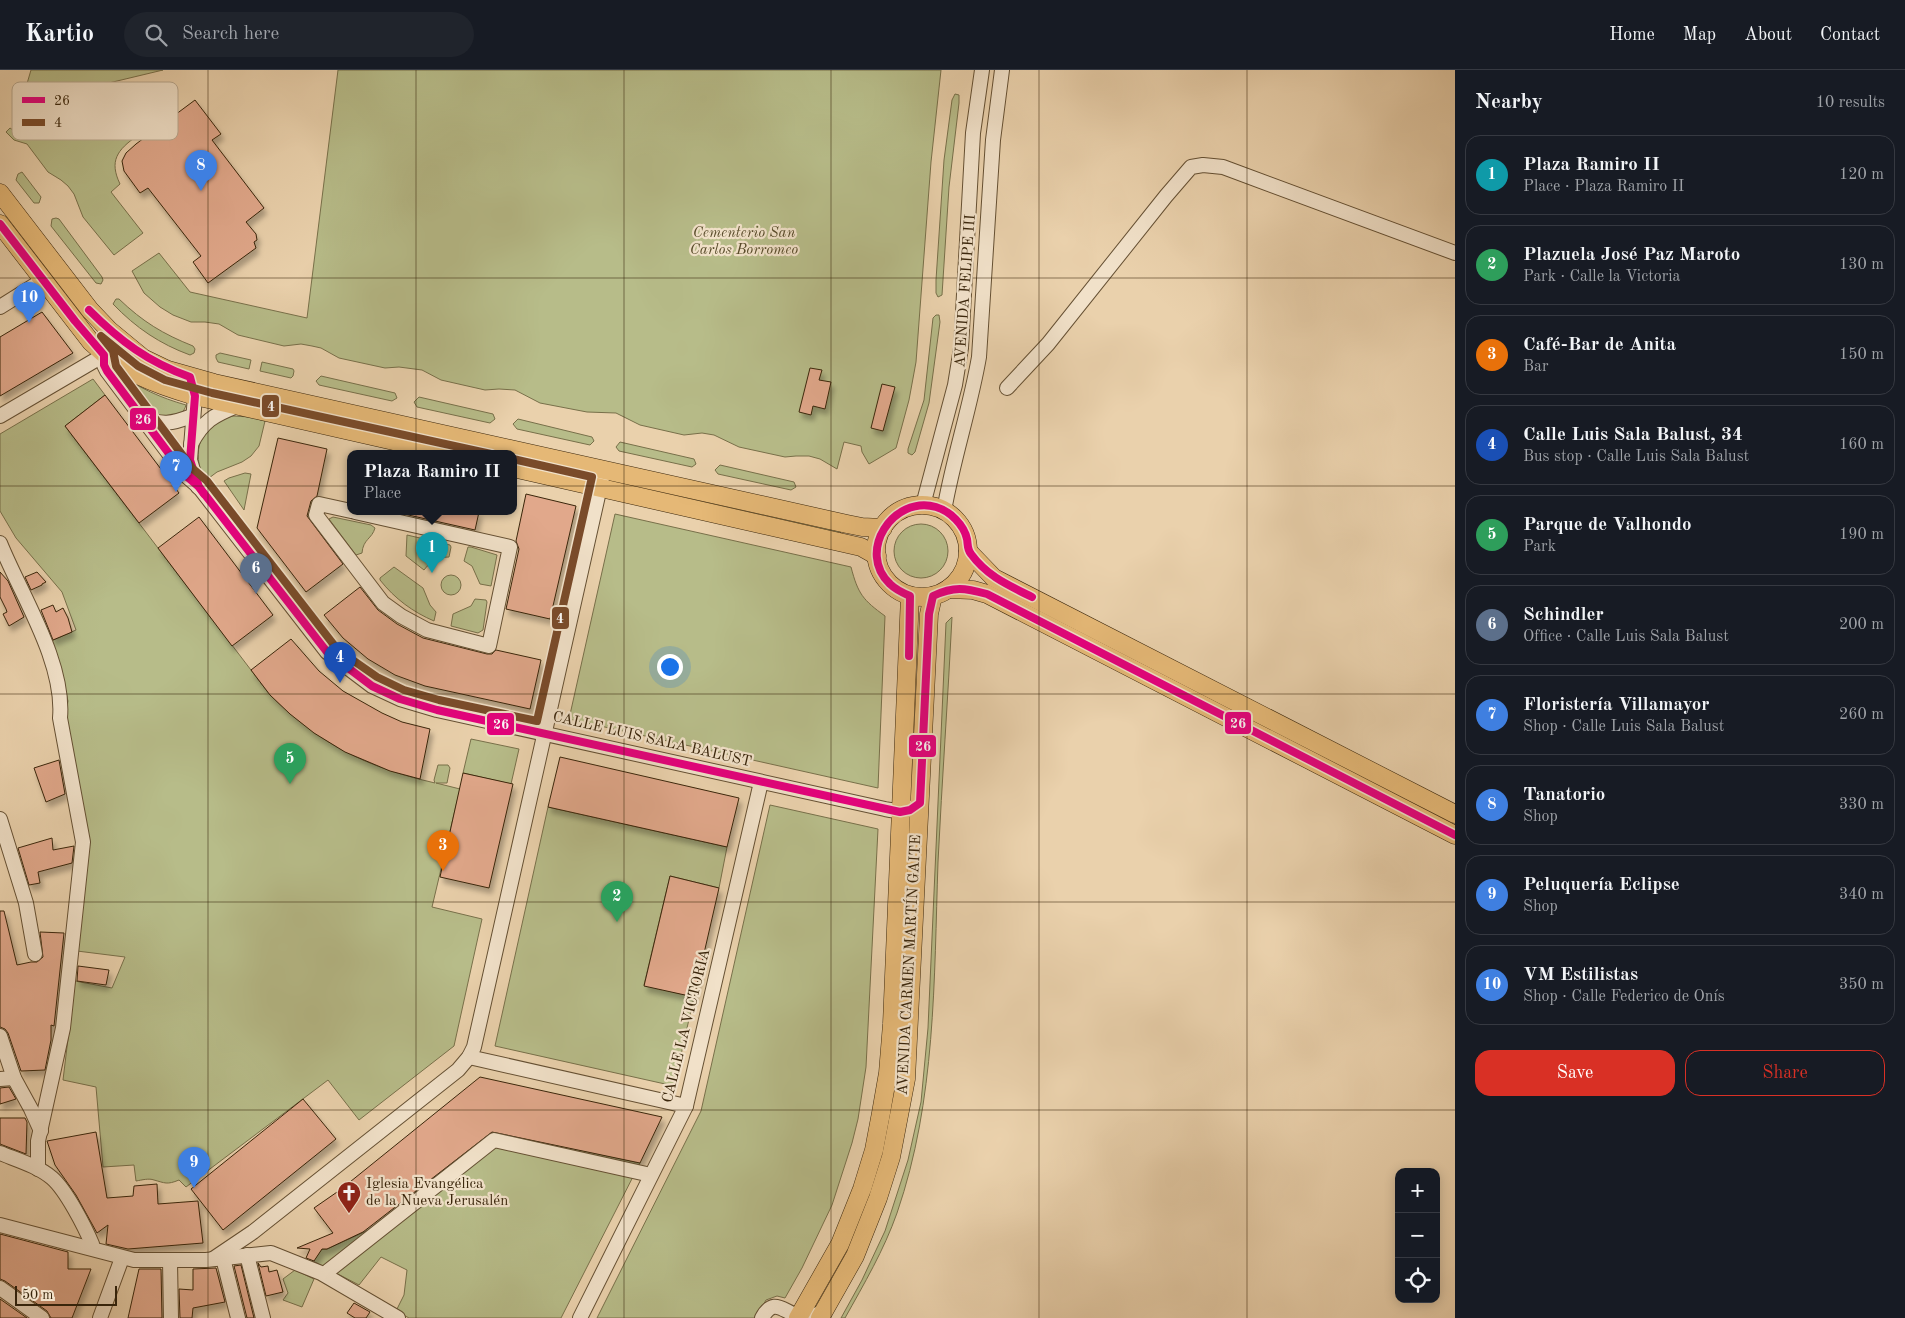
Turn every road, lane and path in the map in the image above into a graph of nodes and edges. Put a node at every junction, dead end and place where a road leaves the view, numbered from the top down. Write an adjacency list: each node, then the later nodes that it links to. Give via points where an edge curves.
1 (982, 70): 22 (street, AVENIDA FELIPE III, via 973,133 961,348 955,385)
2 (1002, 70): 24 (street, AVENIDA FELIPE III, via 992,140 979,357)
3 (0, 193): 9 (main road, via 108,330 143,358)
4 (0, 224): 6 (main road)
5 (1455, 254): 10 (street, via 1223,167 1192,167 1048,344)
6 (43, 280): 7 (street); 8 (main road)
7 (0, 307)
8 (104, 355): 11 (main road, via 158,385); 13 (street); 15 (street, CALLE LUIS SALA BALUST, via 107,371)
9 (190, 377): 11 (street, CALLE LUIS SALA BALUST); 19 (main road)
10 (1007, 388)
11 (195, 396): 12 (main road); 14 (street, CALLE LUIS SALA BALUST)
12 (237, 406): 16 (street, via 209,420 196,434); 17 (main road)
13 (0, 416)
14 (192, 416): 15 (street, via 175,423 159,424); 16 (street, CALLE LUIS SALA BALUST)
15 (142, 418): 20 (street, CALLE LUIS SALA BALUST, via 185,475)
16 (190, 447): 20 (street, CALLE LUIS SALA BALUST, via 190,460)
17 (433, 450)
18 (517, 469): 21 (main road)
19 (604, 469): 21 (street); 26 (main road, via 847,524)
20 (199, 487): 32 (street, CALLE LUIS SALA BALUST, via 327,652 356,675 400,699)
21 (600, 488): 29 (main road, via 862,548); 32 (street)
22 (923, 505): 24 (main road); 26 (main road, via 900,511)
23 (347, 510): 25 (street, via 319,504 316,515 383,602 400,616 427,630 488,646 510,546)
24 (944, 511): 28 (main road, via 962,528)
25 (369, 515)
26 (883, 528): 29 (main road)
27 (0, 543): 44 (street, via 57,674 62,707 60,718 83,842 64,1028)
28 (968, 551): 30 (main road, via 963,573 957,582); 36 (main road, via 994,578)
29 (876, 556): 31 (main road, via 887,581)
30 (941, 592): 31 (main road); 34 (main road, AVENIDA CARMEN MARTÍN GAITE, via 929,614); 38 (main road, via 973,590 987,594)
31 (910, 596): 35 (main road, AVENIDA CARMEN MARTÍN GAITE)
32 (545, 733): 33 (street, CALLE LUIS SALA BALUST); 41 (street, via 478,1034)
33 (761, 782): 35 (street, CALLE LUIS SALA BALUST); 43 (street, CALLE LA VICTORIA)
34 (920, 803): 35 (street); 58 (main road, AVENIDA CARMEN MARTÍN GAITE, via 910,1021 899,1119 878,1198 854,1256)
35 (900, 812): 59 (main road, AVENIDA CARMEN MARTÍN GAITE, via 892,1024 888,1073 874,1150 840,1244)
36 (1455, 814)
37 (0, 819): 39 (street, via 26,903)
38 (1455, 835)
39 (35, 954)
40 (0, 1036): 42 (street)
41 (469, 1057): 43 (street); 49 (street, via 458,1070)
42 (7, 1079): 44 (street, via 31,1108)
43 (686, 1106): 47 (street, CALLE LA VICTORIA)
44 (41, 1131): 46 (street)
45 (0, 1153): 46 (street)
46 (38, 1170): 50 (street, via 52,1178 74,1207)
47 (651, 1175): 55 (street, via 494,1140); 66 (street, CALLE LA VICTORIA)
48 (0, 1225): 52 (street)
49 (253, 1232): 51 (street, via 247,1241); 53 (street)
50 (92, 1244)
51 (249, 1255): 53 (street); 57 (street, via 271,1253 295,1261 321,1273); 64 (street)
52 (122, 1258): 54 (street); 61 (street)
53 (218, 1258): 54 (street); 63 (street)
54 (170, 1261): 62 (street)
55 (328, 1271)
56 (0, 1288): 60 (street)
57 (380, 1313): 65 (street)
58 (822, 1315): 59 (street)
59 (799, 1317): 67 (street, via 777,1306 770,1308)
60 (42, 1318)
61 (100, 1318)
62 (171, 1318)
63 (238, 1318)
64 (263, 1318)
65 (398, 1318)
66 (580, 1318)
67 (762, 1318)

